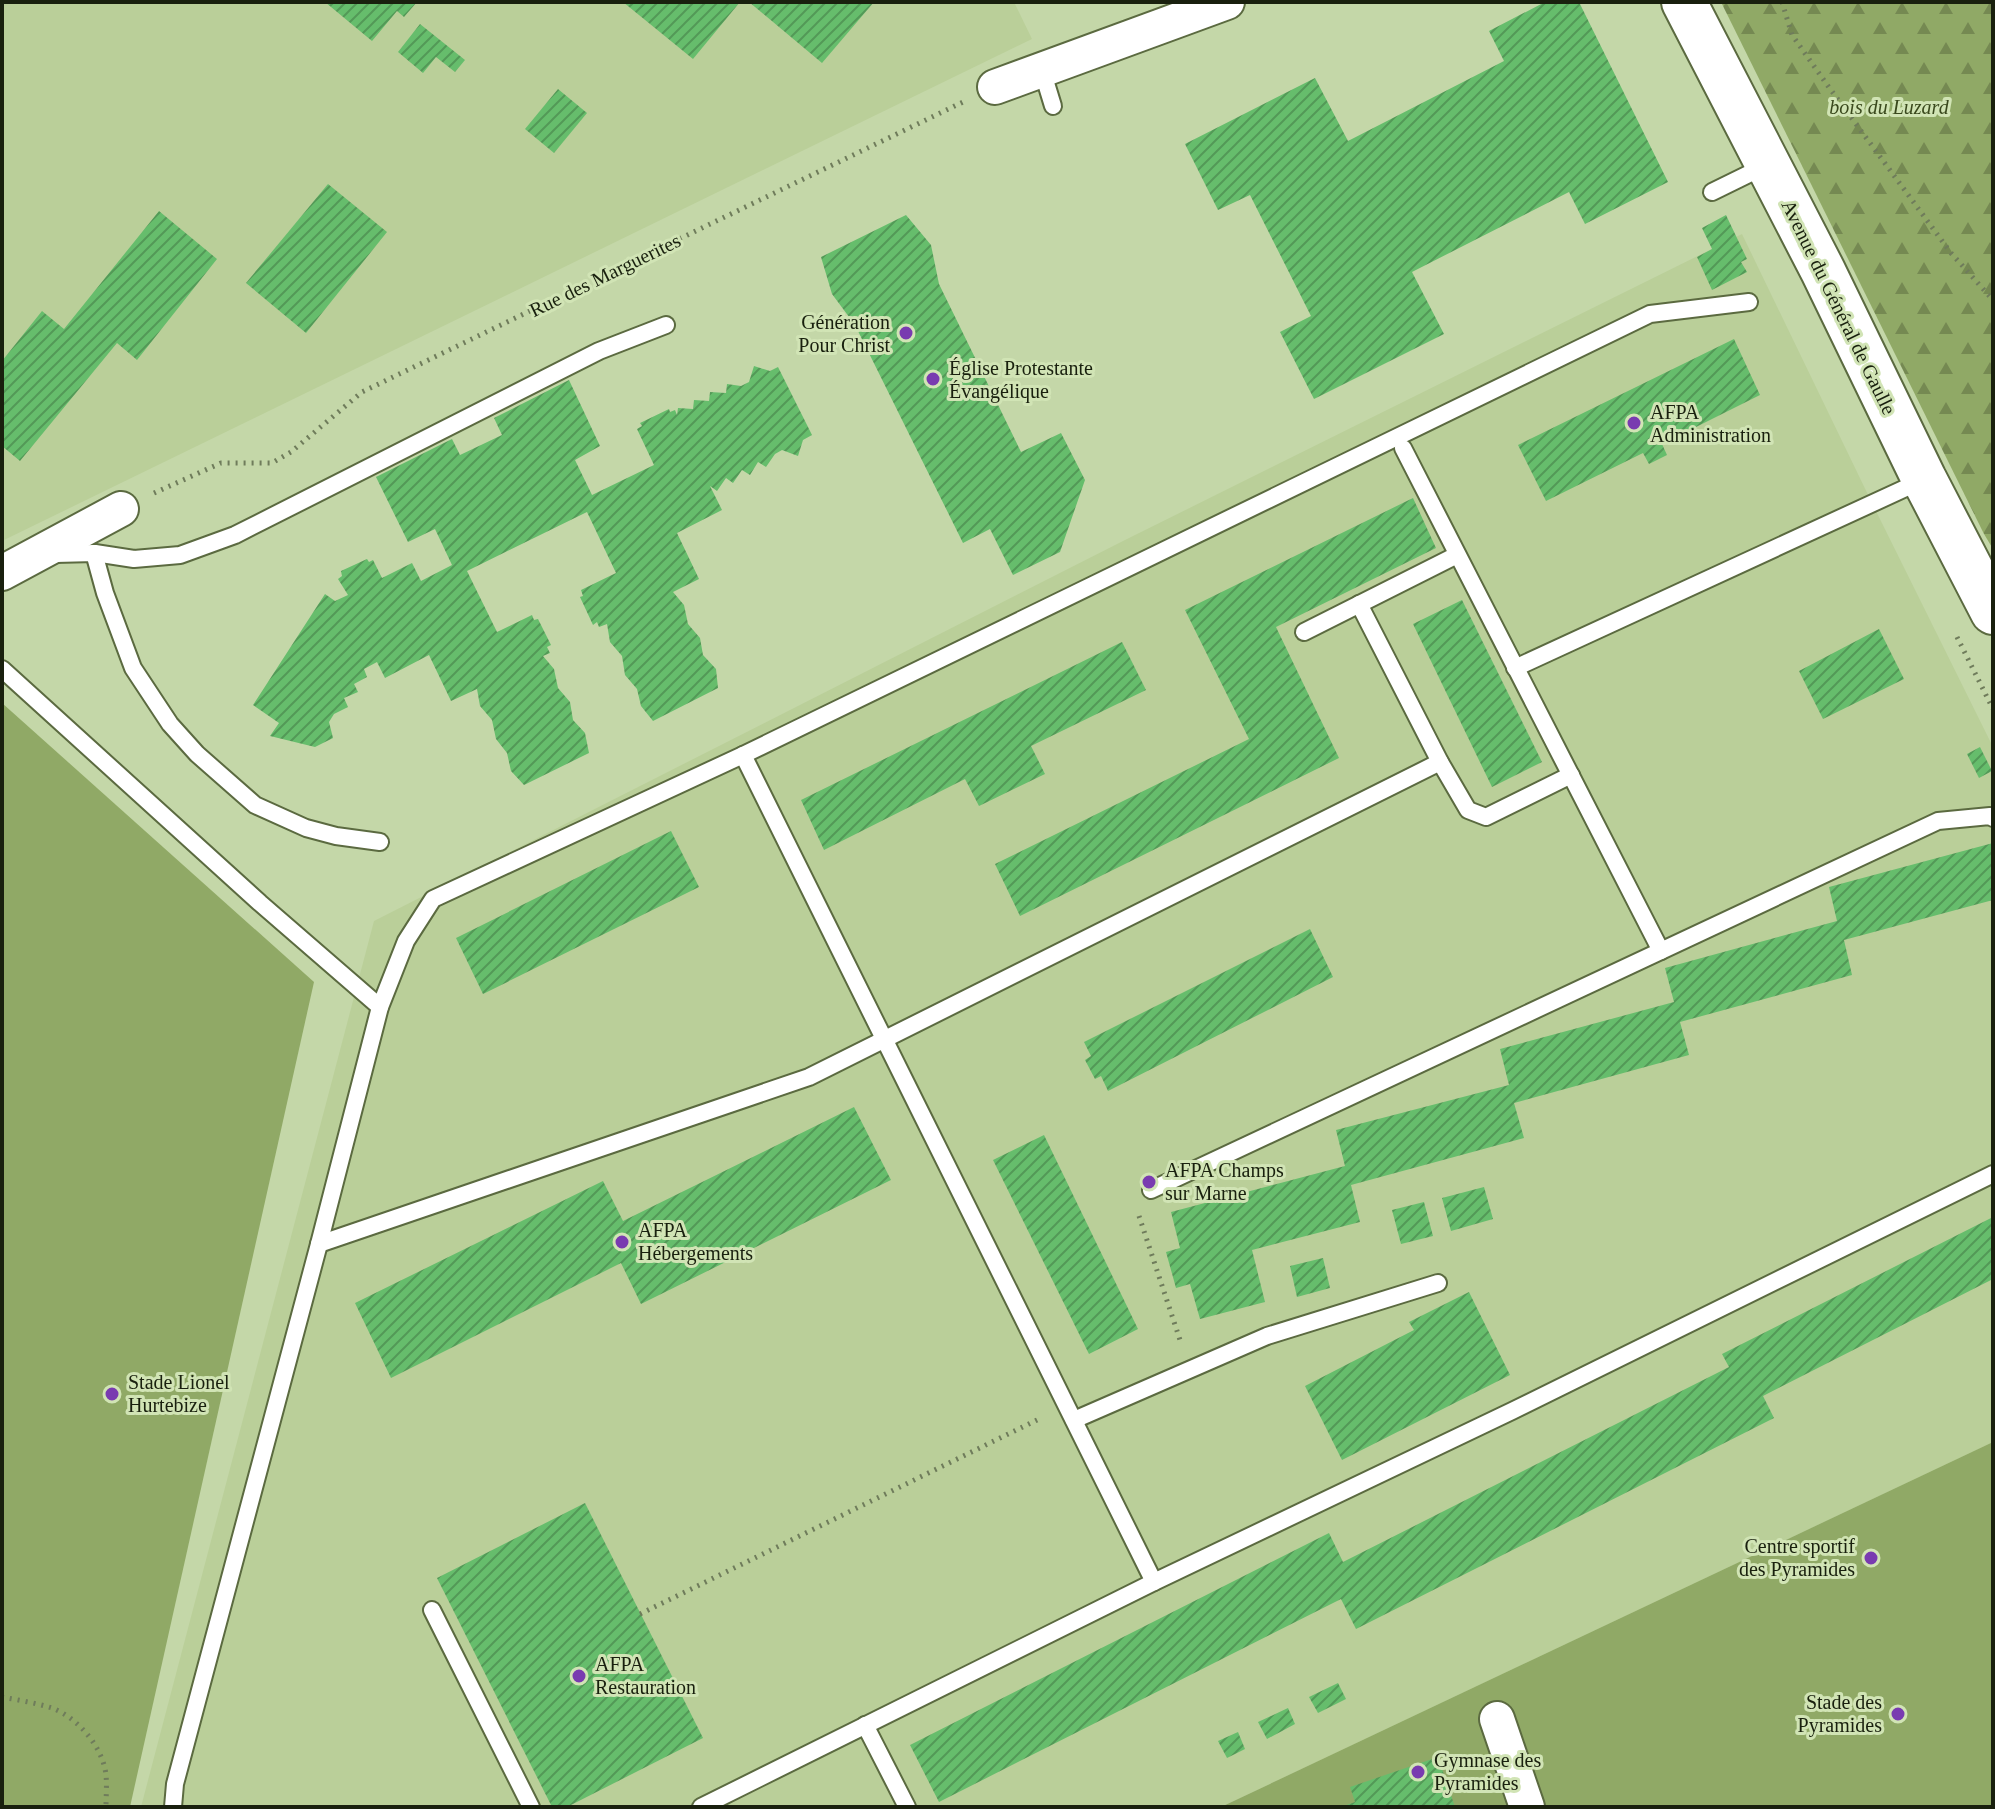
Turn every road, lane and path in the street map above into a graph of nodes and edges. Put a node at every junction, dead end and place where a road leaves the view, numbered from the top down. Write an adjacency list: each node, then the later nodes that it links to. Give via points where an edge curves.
1 (1227, 2): 4 (street)
2 (1684, 2): 7 (main road, Avenue du Général de Gaulle)
3 (1782, 2): 9 (path, via 1792,35 1828,86 1951,253)
4 (1042, 70): 5 (street); 6 (lane)
5 (995, 87): 14 (path, Rue des Marguerites, via 362,392 272,463 221,463)
6 (1053, 106)
7 (1768, 165): 8 (lane); 13 (main road, Avenue du Général de Gaulle)
8 (1712, 192)
9 (1993, 300)
10 (1749, 302): 24 (lane, via 1650,314)
11 (666, 325): 15 (lane, via 599,351 235,535 180,555 134,559)
12 (1403, 448): 17 (lane)
13 (1924, 479): 20 (main road, Avenue du Général de Gaulle); 22 (lane)
14 (121, 509): 16 (street)
15 (94, 553): 16 (lane); 28 (lane, via 133,668 197,754 255,805 306,828)
16 (37, 554): 18 (street)
17 (1457, 555): 19 (lane); 22 (lane)
18 (2, 573)
19 (1359, 604): 21 (lane); 25 (lane)
20 (1993, 612)
21 (1304, 632)
22 (1515, 668): 26 (lane)
23 (2, 669): 30 (lane)
24 (743, 755): 30 (lane, via 433,899 406,941); 31 (lane)
25 (1440, 762): 26 (lane, via 1468,810 1486,817); 31 (lane)
26 (1571, 775): 29 (lane)
27 (1993, 818): 29 (lane, via 1938,821)
28 (380, 842)
29 (1661, 951): 33 (lane)
30 (380, 1007): 34 (lane)
31 (885, 1040): 34 (lane, via 809,1077); 37 (lane)
32 (1993, 1174): 38 (lane)
33 (1151, 1190): 36 (path, via 1139,1215)
34 (319, 1244): 45 (lane)
35 (1438, 1283): 36 (lane, via 1267,1336)
36 (1190, 1370): 37 (lane)
37 (1071, 1413): 38 (lane); 40 (path)
38 (1154, 1582): 43 (lane)
39 (432, 1610): 46 (lane)
40 (640, 1614)
41 (2, 1697): 44 (path, via 54,1709 93,1742 106,1775)
42 (1497, 1719): 49 (street)
43 (865, 1725): 47 (lane); 48 (lane)
44 (106, 1807)
45 (173, 1807)
46 (531, 1807)
47 (701, 1807)
48 (907, 1807)
49 (1527, 1807)

